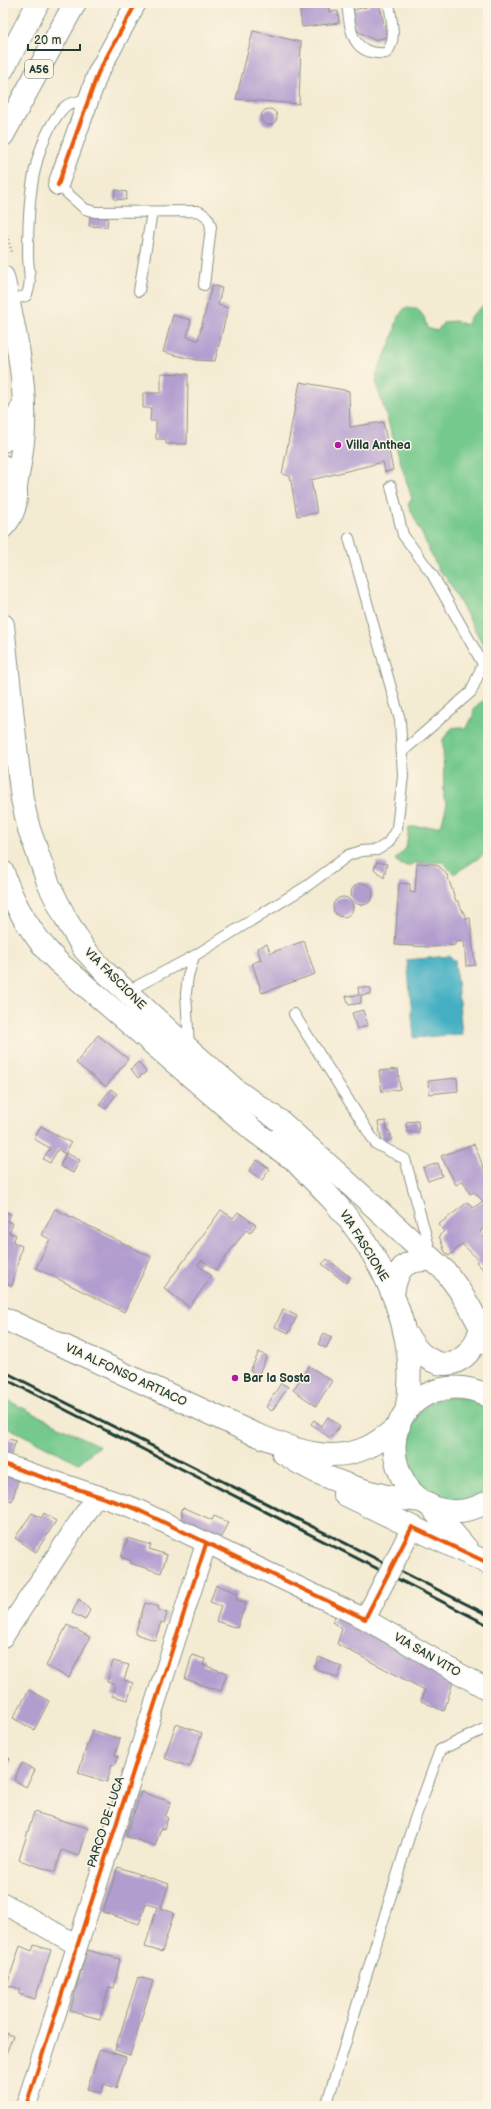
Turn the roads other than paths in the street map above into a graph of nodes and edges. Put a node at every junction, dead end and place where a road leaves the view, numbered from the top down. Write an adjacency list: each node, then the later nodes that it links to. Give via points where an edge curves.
1 (38, 3): 6 (main road, A56)
2 (75, 3): 8 (main road, A56)
3 (136, 3): 7 (street, via 98,72)
4 (347, 3): 5 (lane, via 352,38 358,45 378,54 386,53 393,39)
5 (389, 3)
6 (3, 69)
7 (87, 98): 9 (street); 14 (lane, via 66,106 47,133 36,162 29,208 30,287 26,296)
8 (3, 135)
9 (58, 186): 10 (lane, via 85,209 95,212)
10 (152, 212): 12 (lane, via 198,211 210,220); 13 (lane)
11 (3, 277): 14 (main road)
12 (204, 285)
13 (139, 291)
14 (8, 300): 15 (main road, via 22,377)
15 (24, 404): 16 (main road); 19 (main road, via 22,450)
16 (3, 441)
17 (3, 466): 19 (main road)
18 (391, 486): 23 (lane, via 403,535 432,574 483,664 471,692)
19 (16, 487): 20 (main road, via 15,508)
20 (3, 528)
21 (349, 538): 23 (lane, via 400,720)
22 (3, 625): 26 (main road, VIA FASCIONE, via 22,799 38,859 66,919 84,948)
23 (402, 752): 25 (lane, via 403,776 397,828 388,843 377,850 361,851 349,856 307,886)
24 (3, 872): 30 (main road, via 28,924 39,942 58,962 265,1140)
25 (194, 956): 26 (lane); 28 (lane, via 186,993)
26 (126, 992): 28 (main road, VIA FASCIONE)
27 (294, 1014): 31 (lane, via 376,1144 406,1159)
28 (188, 1049): 29 (main road, VIA FASCIONE)
29 (237, 1091): 30 (main road, VIA FASCIONE); 31 (main road, VIA FASCIONE, via 280,1121)
30 (288, 1156): 32 (main road, VIA FASCIONE, via 337,1204 351,1222)
31 (432, 1260): 32 (main road, via 406,1264 397,1276); 35 (main road, VIA FASCIONE, via 446,1272 462,1292)
32 (393, 1293): 34 (main road, VIA FASCIONE)
33 (3, 1318): 38 (main road, VIA ALFONSO ARTIACO)
34 (405, 1332): 35 (main road, via 421,1354 430,1360 447,1364 463,1358); 37 (main road, VIA FASCIONE, via 410,1393)
35 (485, 1335)
36 (488, 1396): 37 (main road, via 473,1389 443,1388 429,1393 416,1402)
37 (402, 1419): 38 (main road, via 370,1446 337,1456 317,1455); 43 (main road, VIA FASCIONE, via 394,1454 397,1468 412,1492)
38 (250, 1432): 40 (main road)
39 (3, 1464): 41 (street, VIA SAN VITO)
40 (304, 1466): 43 (main road, via 374,1492); 44 (main road, via 325,1483)
41 (97, 1496): 45 (street, VIA SAN VITO, via 134,1508); 48 (street)
42 (488, 1502): 43 (main road, via 473,1509 458,1511 443,1510)
43 (426, 1503): 46 (main road, VIA FASCIONE)
44 (412, 1527): 46 (main road); 47 (street, bridge)
45 (206, 1544): 47 (street, VIA SAN VITO); 52 (street, PARCO DE LUCA)
46 (480, 1560)
47 (365, 1619): 49 (street, VIA SAN VITO)
48 (3, 1637)
49 (488, 1690)
50 (488, 1727): 54 (lane, via 440,1750 414,1824)
51 (3, 1903): 52 (street)
52 (77, 1945): 53 (street, PARCO DE LUCA)
53 (26, 2106)
54 (326, 2106)

